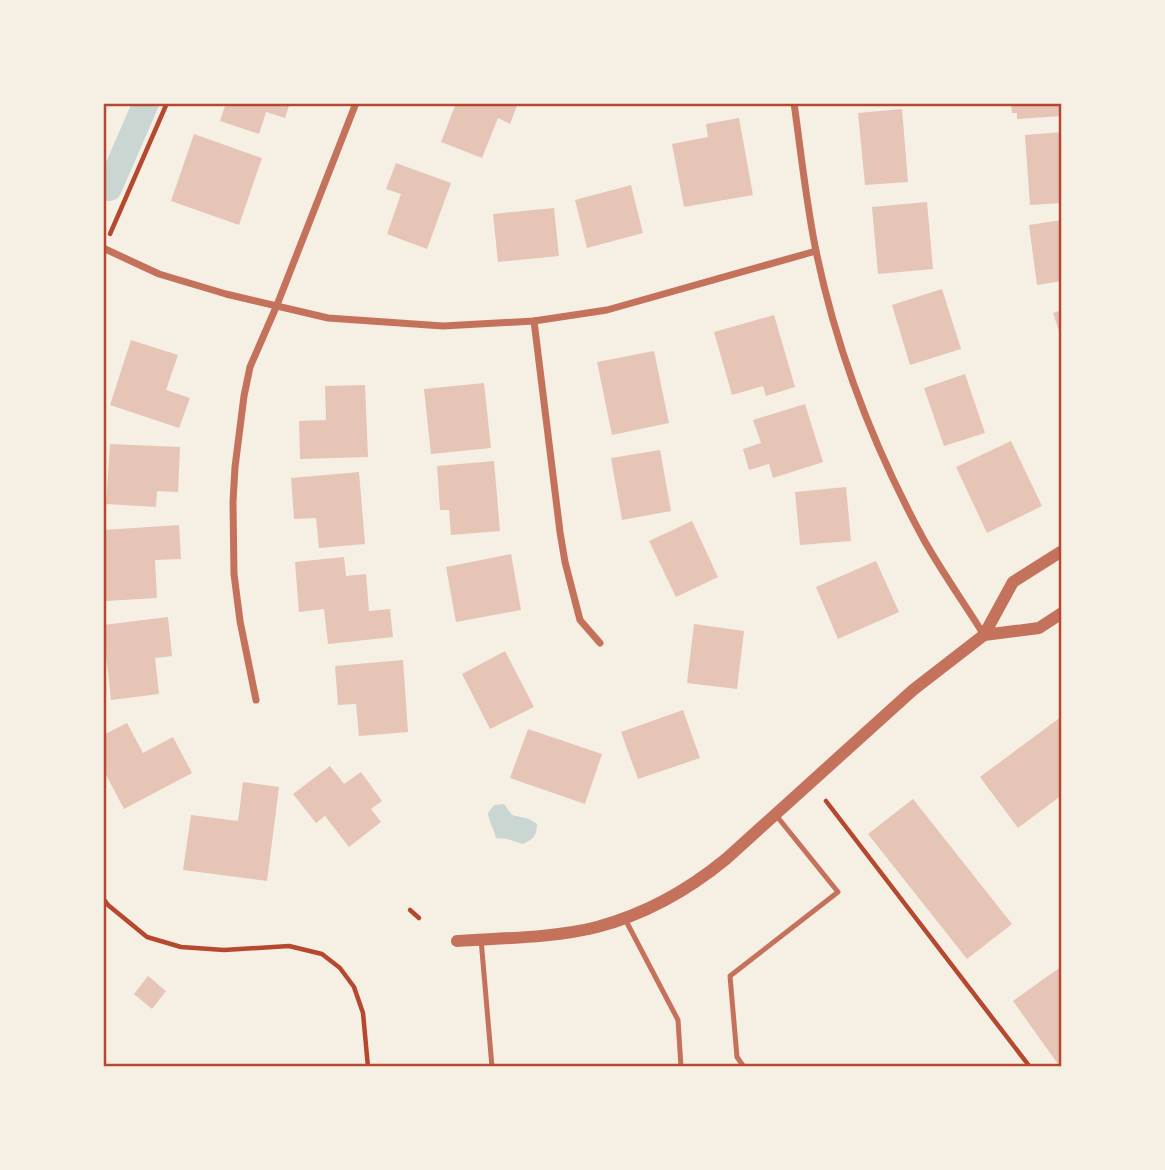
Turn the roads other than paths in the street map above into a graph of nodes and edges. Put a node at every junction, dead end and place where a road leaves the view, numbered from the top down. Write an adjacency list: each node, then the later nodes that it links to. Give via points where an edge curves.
1 (356, 103): 5 (street)
2 (793, 103): 4 (street)
3 (103, 248): 5 (street, via 159,274)
4 (816, 251): 6 (street, via 607,310); 9 (street, via 839,339 892,476 925,542)
5 (277, 305): 6 (street, via 328,318 391,323 443,326); 11 (street, via 250,367 234,479 234,574)
6 (534, 321): 10 (street, via 565,562 580,620)
7 (1062, 551): 9 (street, via 1013,582)
8 (1062, 613): 9 (street, via 1039,628)
9 (984, 635): 12 (street, via 913,690)
10 (600, 643)
11 (256, 700)
12 (775, 814): 13 (street, via 703,878); 18 (lane, via 838,892 730,976 737,1057)
13 (625, 919): 14 (street, via 566,933); 17 (lane, via 678,1020)
14 (481, 939): 15 (street); 16 (lane)
15 (457, 941)
16 (492, 1067)
17 (681, 1067)
18 (744, 1067)

